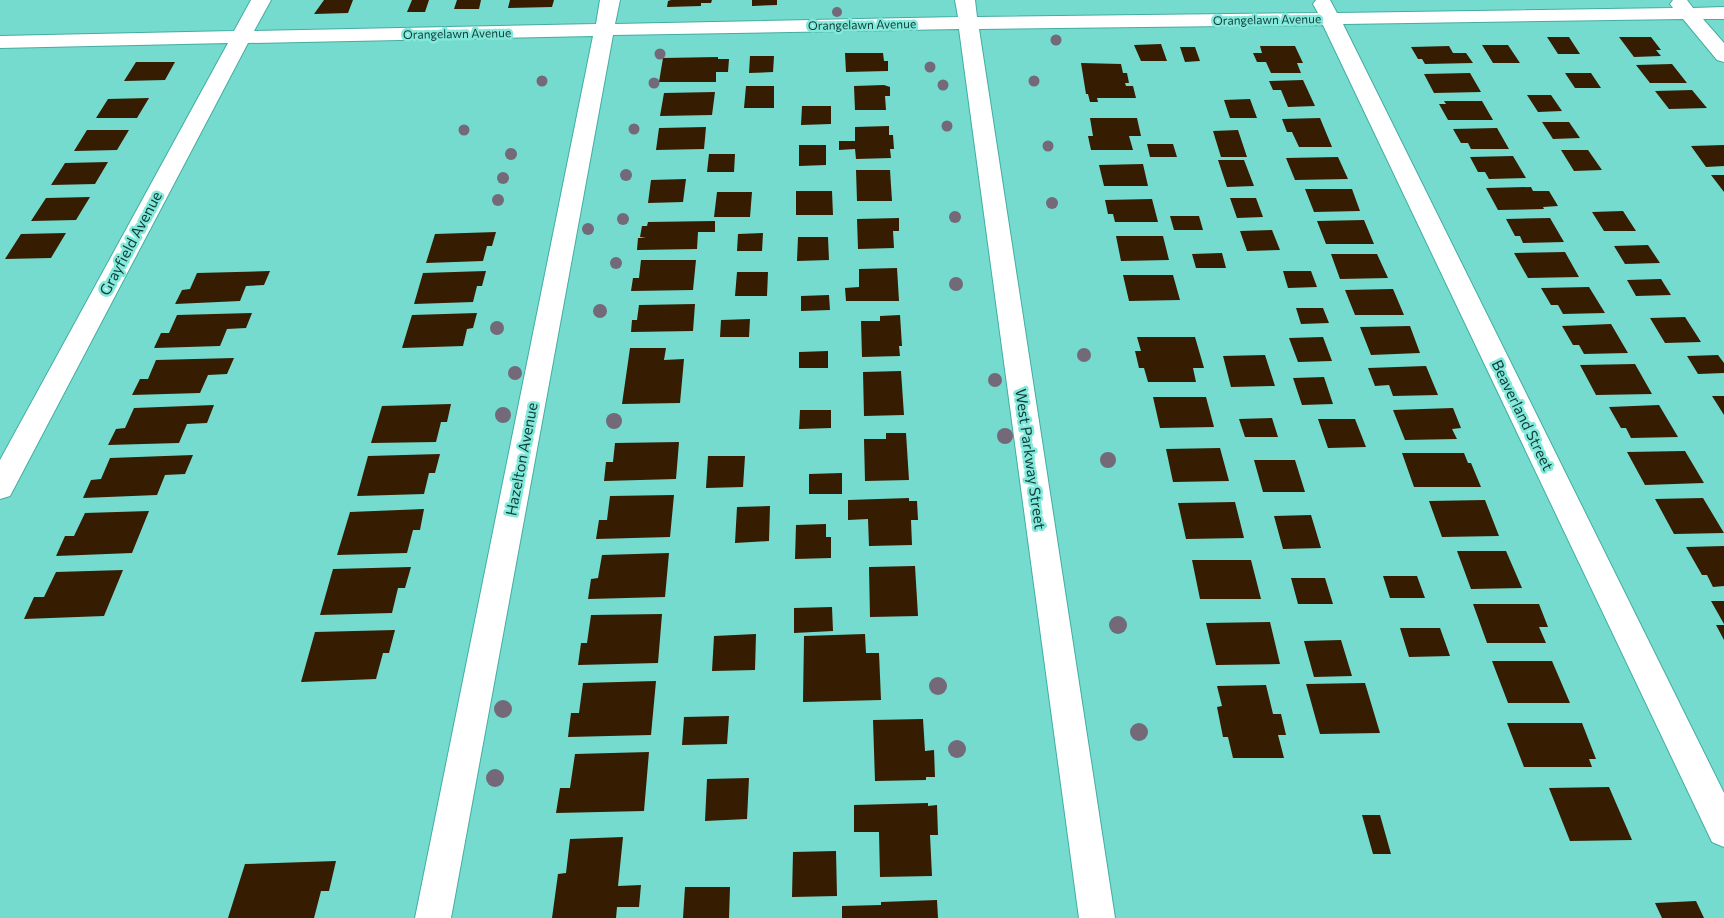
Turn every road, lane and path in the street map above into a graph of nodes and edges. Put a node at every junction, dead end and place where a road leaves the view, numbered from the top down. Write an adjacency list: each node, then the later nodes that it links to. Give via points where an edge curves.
1 (261, 0): 8 (street, Grayfield Avenue)
2 (610, 0): 7 (street, Hazelton Avenue)
3 (1683, 6): 4 (street, Orangelawn Avenue); 6 (street, Orangelawn Avenue); 10 (street)
4 (1326, 9): 5 (street, Orangelawn Avenue); 12 (street, Beaverland Street)
5 (966, 11): 7 (street, Orangelawn Avenue); 14 (street, West Parkway Street)
6 (1724, 12)
7 (604, 30): 8 (street, Orangelawn Avenue); 13 (street, Hazelton Avenue)
8 (242, 36): 9 (street, Orangelawn Avenue); 11 (street, Grayfield Avenue)
9 (0, 42)
10 (1724, 56)
11 (0, 488)
12 (1724, 830)
13 (433, 918)
14 (1097, 918)

